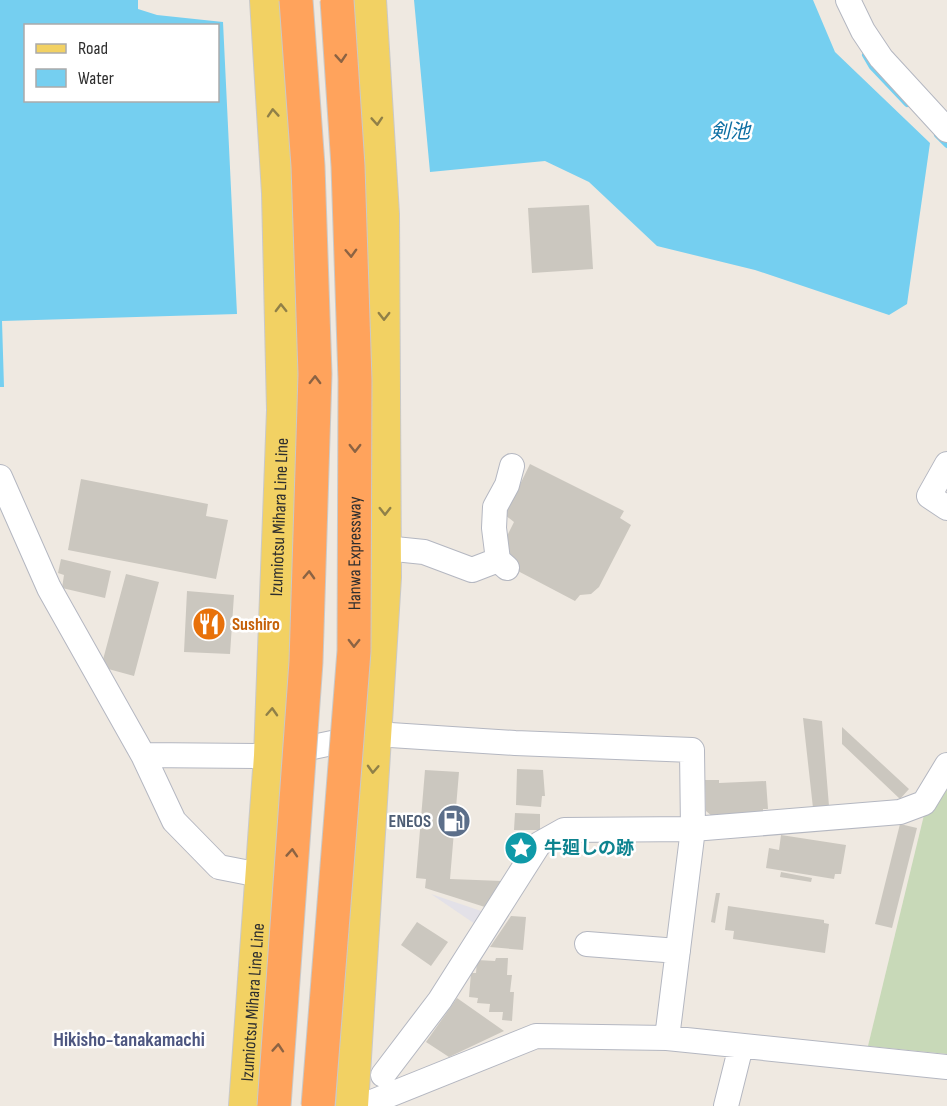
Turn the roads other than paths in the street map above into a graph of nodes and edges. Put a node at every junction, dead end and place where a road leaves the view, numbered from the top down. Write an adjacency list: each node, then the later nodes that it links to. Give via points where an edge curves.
1 (266, 0): 14 (main road, Izumiotsu Mihara Line Line, one-way to 1, via 283,410 278,194)
2 (296, 0): 25 (highway, one-way to 2, bridge, via 306,662 315,374 308,166)
3 (337, 0): 26 (highway, Hanwa Expressway, one-way to 26, bridge, via 348,166 355,380 354,651)
4 (372, 0): 11 (main road, one-way to 11, via 383,214)
5 (848, 0): 6 (street, via 881,58)
6 (947, 130)
7 (947, 464): 10 (street, via 929,495)
8 (512, 466): 11 (street, via 495,507 494,528 503,564 472,570 424,552)
9 (0, 477): 13 (street, via 49,588)
10 (947, 508)
11 (385, 548): 12 (main road)
12 (375, 734): 14 (street); 16 (street, via 692,750); 27 (main road, one-way to 27)
13 (143, 755): 14 (street); 17 (street, via 174,821 219,867)
14 (270, 756): 17 (main road, Izumiotsu Mihara Line Line)
15 (947, 765): 16 (street, via 924,803 900,813)
16 (693, 829): 19 (street); 23 (street, via 564,830 539,844 440,1000)
17 (260, 875): 24 (main road, Izumiotsu Mihara Line Line)
18 (587, 944): 19 (street)
19 (678, 951): 20 (street)
20 (667, 1038): 21 (street); 28 (street, via 536,1036)
21 (741, 1046): 22 (street); 29 (street)
22 (947, 1067)
23 (383, 1075)
24 (245, 1106)
25 (274, 1106)
26 (318, 1106)
27 (352, 1106)
28 (362, 1106)
29 (726, 1106)

